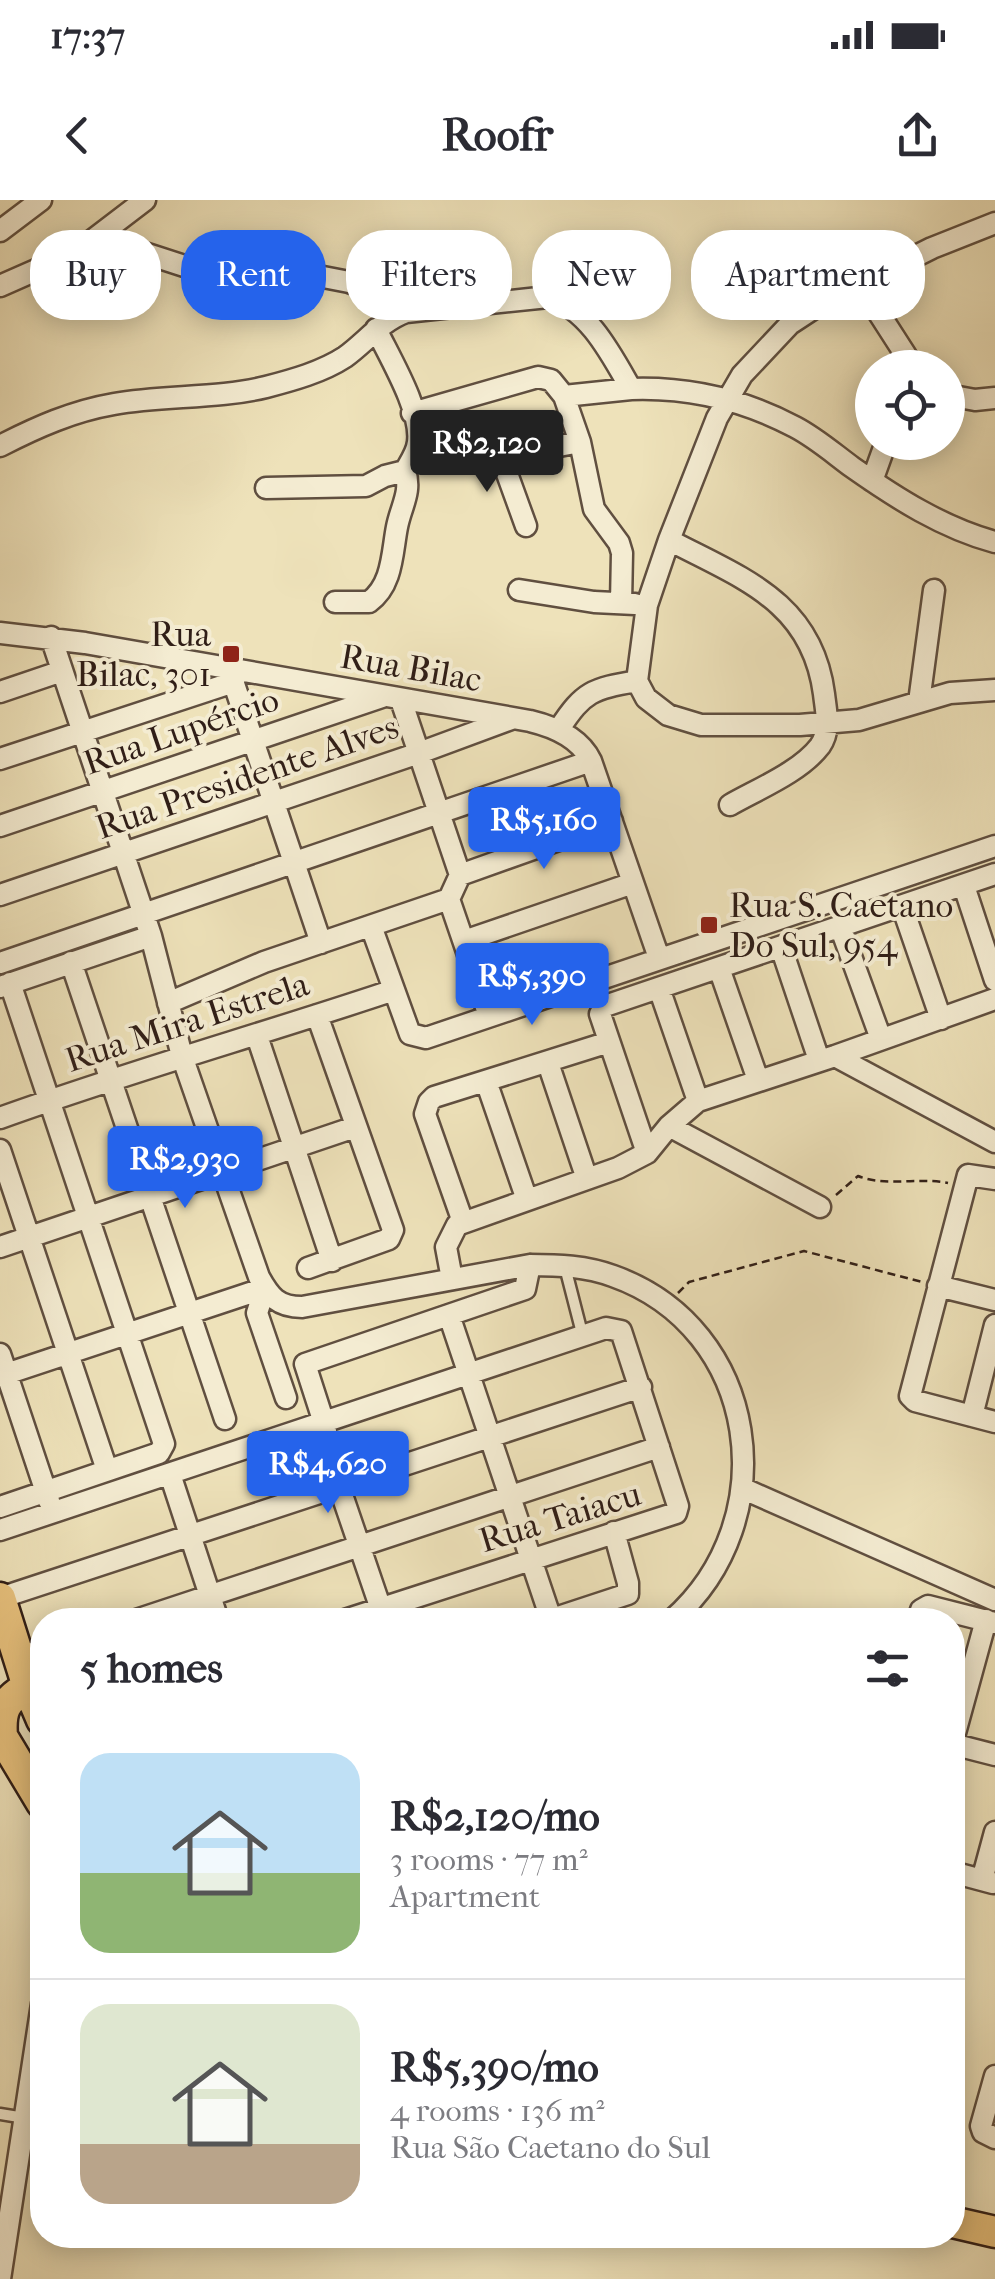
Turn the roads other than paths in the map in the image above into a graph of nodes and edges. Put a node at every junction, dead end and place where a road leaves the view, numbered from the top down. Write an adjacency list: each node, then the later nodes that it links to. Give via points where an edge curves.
1 (41, 200): 5 (street)
2 (145, 200): 4 (street)
3 (995, 223): 6 (street)
4 (108, 230)
5 (0, 232)
6 (925, 252)
7 (161, 258): 12 (street, via 246,286 318,276 349,282 381,294)
8 (30, 273): 9 (street)
9 (0, 286)
10 (796, 320): 18 (street, via 760,352)
11 (883, 320): 13 (street)
12 (384, 323): 14 (street, via 406,312 562,301 593,330); 19 (street); 21 (street, via 316,372 262,388 84,410)
13 (902, 350)
14 (631, 388): 15 (street); 18 (street, via 679,389)
15 (564, 396): 19 (street, via 551,380 538,377); 20 (street)
16 (995, 398): 17 (street)
17 (965, 399)
18 (726, 400): 24 (street, via 795,427); 27 (street)
19 (412, 413): 23 (street, via 418,449)
20 (580, 442): 26 (street, via 501,457); 32 (street, via 594,509 620,542)
21 (0, 446)
22 (880, 460): 24 (street)
23 (404, 471): 25 (street, via 366,486); 31 (street, via 408,492 382,590 370,602)
24 (872, 481): 28 (street, via 949,526)
25 (266, 488)
26 (526, 526)
27 (669, 540): 33 (street); 44 (street, via 782,604 822,678)
28 (995, 542)
29 (520, 590): 32 (street)
30 (934, 590): 42 (street)
31 (336, 602)
32 (621, 603): 33 (street)
33 (647, 605): 38 (street)
34 (0, 633): 35 (street, Rua Bilac)
35 (51, 638): 36 (street); 37 (street, Rua Bilac)
36 (62, 671): 40 (street); 46 (street)
37 (231, 675): 41 (street, Rua Bilac); 46 (street); 47 (street)
38 (636, 681): 44 (street, via 668,715 700,725); 45 (street, via 593,689)
39 (995, 690): 42 (street)
40 (0, 692)
41 (392, 698): 43 (street, Rua Bilac); 47 (street, Rua Lupércio); 48 (street)
42 (919, 702): 44 (street)
43 (513, 718): 45 (street, Rua Bilac); 48 (street, Rua Presidente Alves)
44 (828, 723): 53 (street, via 807,759)
45 (558, 729): 50 (street)
46 (82, 731): 49 (street); 51 (street)
47 (254, 741): 51 (street, Rua Lupércio); 52 (street)
48 (419, 754): 52 (street, Rua Presidente Alves); 54 (street)
49 (0, 759)
50 (591, 762): 54 (street); 55 (street)
51 (102, 792): 56 (street, Rua Lupércio); 58 (street)
52 (274, 803): 58 (street, Rua Presidente Alves); 59 (street)
53 (730, 805)
54 (439, 814): 59 (street); 60 (street)
55 (612, 821): 60 (street); 62 (street)
56 (0, 826)
57 (995, 846): 74 (street)
58 (124, 853): 64 (street, Rua Presidente Alves); 67 (street)
59 (295, 863): 67 (street); 72 (street)
60 (460, 874): 65 (street)
61 (995, 874): 63 (street)
62 (633, 883): 71 (street); 74 (street)
63 (964, 886): 66 (street); 78 (street)
64 (0, 895)
65 (449, 899): 68 (street); 71 (street)
66 (902, 906): 69 (street); 86 (street)
67 (144, 915): 70 (street); 76 (street)
68 (371, 926): 72 (street); 81 (street)
69 (840, 926): 73 (street); 88 (street)
70 (152, 936): 75 (street); 83 (street)
71 (464, 941): 85 (street)
72 (321, 943): 83 (street)
73 (781, 948): 77 (street); 91 (street)
74 (659, 958): 85 (street)
75 (71, 962): 79 (street); 93 (street)
76 (0, 963)
77 (720, 968): 80 (street); 94 (street)
78 (995, 980)
79 (5, 985): 96 (street)
80 (660, 988): 89 (street, via 604,1006 600,1014); 97 (street)
81 (394, 990): 84 (street, Rua Mira Estrela); 85 (street, via 410,1034 426,1038)
82 (995, 999): 86 (street)
83 (168, 1002): 90 (street)
84 (317, 1016): 87 (street, Rua Mira Estrela); 100 (street)
85 (489, 1016)
86 (941, 1020): 88 (street)
87 (256, 1036): 90 (street, Rua Mira Estrela); 102 (street)
88 (881, 1039): 91 (street)
89 (610, 1042): 92 (street); 104 (street)
90 (182, 1056): 93 (street, Rua Mira Estrela); 105 (street)
91 (827, 1058): 94 (street); 101 (street)
92 (548, 1063): 95 (street); 106 (street)
93 (111, 1078): 96 (street, Rua Mira Estrela); 108 (street)
94 (758, 1080): 97 (street)
95 (486, 1081): 109 (street); 112 (street, via 434,1097 426,1114)
96 (49, 1100): 98 (street, Rua Mira Estrela); 111 (street)
97 (698, 1101): 99 (street)
98 (0, 1118)
99 (668, 1126): 104 (street); 110 (street)
100 (355, 1128): 102 (street); 115 (street, via 392,1234)
101 (995, 1142)
102 (295, 1148): 105 (street); 115 (street)
103 (0, 1150): 113 (street)
104 (647, 1153): 106 (street)
105 (221, 1172): 108 (street); 121 (street)
106 (587, 1179): 109 (street)
107 (995, 1179): 120 (street, via 970,1174)
108 (151, 1196): 111 (street); 123 (street)
109 (527, 1200): 112 (street)
110 (820, 1207)
111 (90, 1217): 113 (street); 126 (street)
112 (464, 1222): 119 (street, via 447,1241)
113 (30, 1237): 114 (street); 128 (street)
114 (0, 1246)
115 (332, 1260): 118 (street)
116 (530, 1265): 117 (street); 119 (street); 124 (street, via 525,1289)
117 (565, 1266): 127 (lane); 142 (street, via 616,1276 666,1304 710,1349 738,1416)
118 (308, 1268)
119 (452, 1279): 121 (street, via 302,1307 273,1300)
120 (938, 1286): 122 (street); 133 (street, via 910,1396)
121 (265, 1288): 123 (street); 132 (street, via 257,1313)
122 (995, 1300)
123 (191, 1313): 126 (street); 134 (street)
124 (449, 1315): 130 (street); 136 (street, via 306,1362)
125 (995, 1326): 133 (street)
126 (129, 1334): 128 (street); 139 (street, via 164,1444 159,1453)
127 (583, 1338): 130 (street); 131 (street, Rua Taiacu, via 606,1328 620,1332)
128 (69, 1354): 129 (street); 139 (street)
129 (2, 1368): 143 (street)
130 (470, 1375): 136 (street); 137 (street)
131 (640, 1387): 137 (street); 138 (street, Rua Taiacu)
132 (286, 1398)
133 (972, 1416): 135 (street)
134 (226, 1419)
135 (995, 1422)
136 (324, 1423): 140 (street); 141 (street)
137 (490, 1437): 141 (street); 144 (street)
138 (659, 1447): 144 (street); 148 (street, Rua Taiacu, via 678,1510)
139 (108, 1470): 143 (street)
140 (170, 1474): 146 (street); 149 (street)
141 (339, 1486): 149 (street); 150 (street)
142 (744, 1490): 154 (street); 161 (street, via 723,1556)
143 (46, 1491): 145 (street); 146 (street)
144 (510, 1498): 150 (street); 151 (street)
145 (0, 1506)
146 (53, 1512): 147 (street)
147 (0, 1530)
148 (614, 1532): 151 (street, Rua Taiacu); 160 (street, via 628,1594)
149 (189, 1536): 152 (street); 153 (street)
150 (360, 1548): 152 (street); 157 (street)
151 (530, 1558): 158 (street, Rua Taiacu); 159 (street)
152 (210, 1596): 155 (street); 156 (street)
153 (0, 1598): 164 (main road)
154 (995, 1600)
155 (173, 1608)
156 (214, 1608)
157 (380, 1608)
158 (398, 1608)
159 (546, 1608)
160 (586, 1608)
161 (686, 1608)
162 (965, 1615): 163 (street)
163 (990, 1621): 165 (street)
164 (23, 1667): 166 (main road, via 0,1717)
165 (965, 1704)
166 (1, 1735): 169 (main road)
167 (965, 1747): 168 (street)
168 (995, 1755)
169 (30, 1783)
170 (995, 1832): 171 (street)
171 (989, 1882)
172 (995, 2076): 176 (street, via 982,2126)
173 (30, 2090): 175 (street)
174 (0, 2114): 175 (lane)
175 (26, 2118): 179 (street)
176 (995, 2138)
177 (965, 2225): 178 (main road)
178 (995, 2232)
179 (0, 2279)

